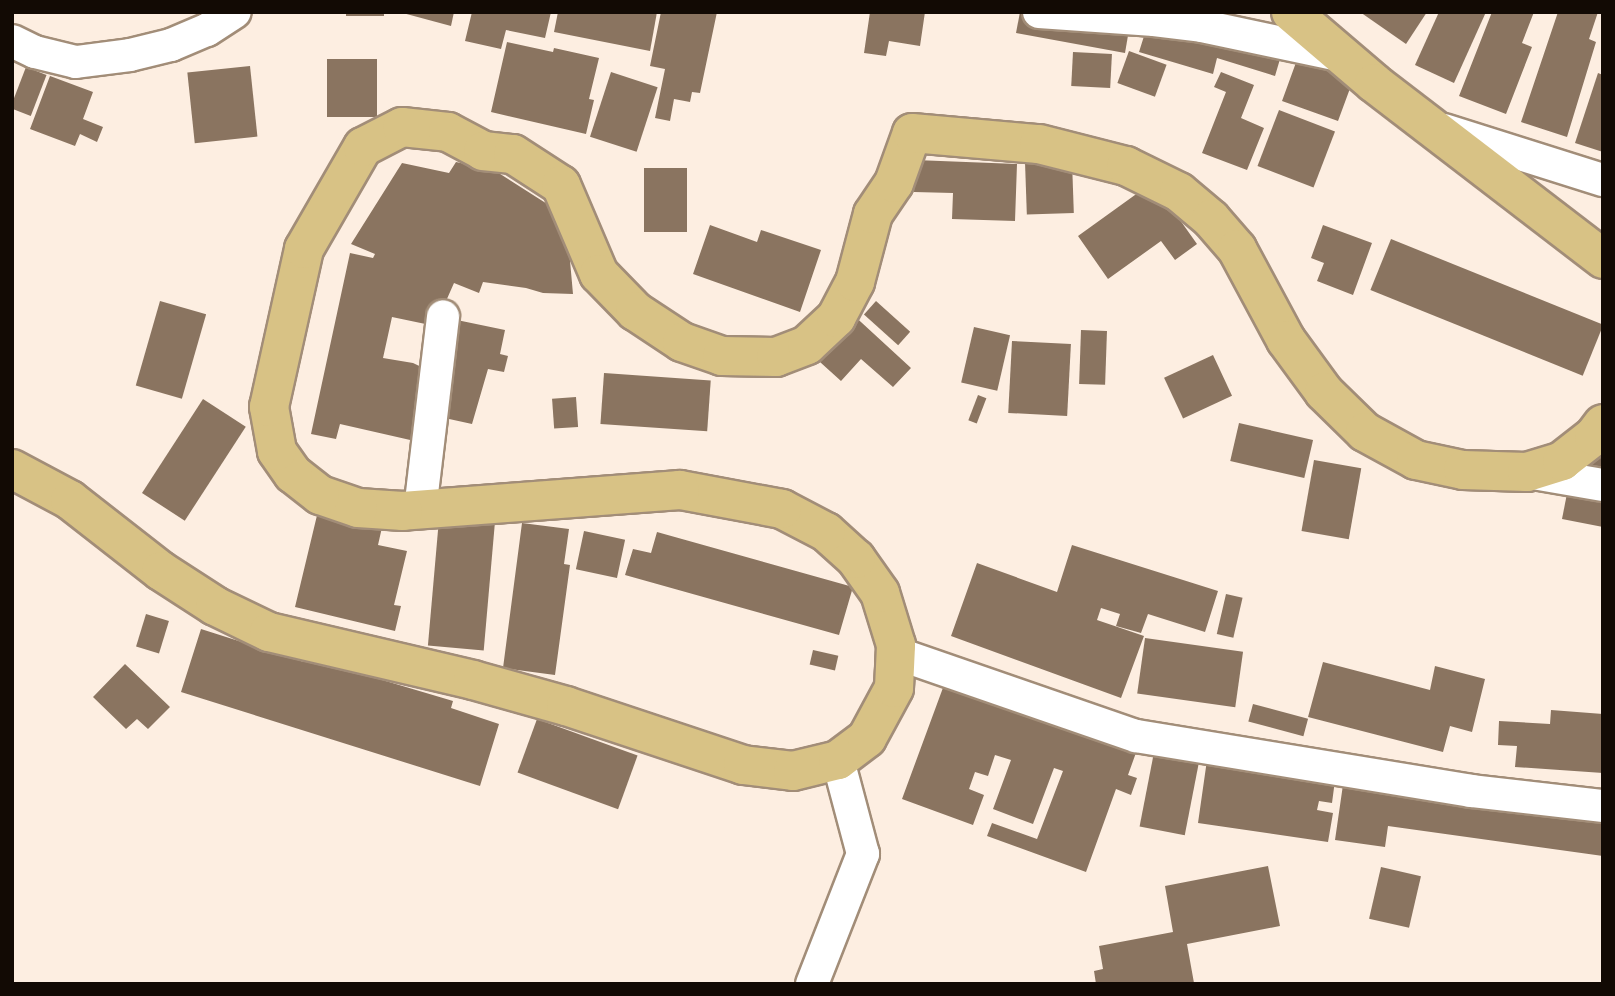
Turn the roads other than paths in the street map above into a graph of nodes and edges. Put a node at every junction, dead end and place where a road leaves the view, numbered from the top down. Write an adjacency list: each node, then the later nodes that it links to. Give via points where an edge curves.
1 (235, 12): 5 (street, via 171,46 130,55 76,62)
2 (1039, 12): 4 (street)
3 (1292, 12): 6 (main road)
4 (1096, 14): 6 (street, via 1202,26)
5 (12, 41)
6 (1343, 56): 7 (main road)
7 (1431, 127): 8 (street); 9 (main road)
8 (1603, 180)
9 (1603, 258)
10 (443, 316): 15 (street)
11 (1603, 424): 13 (main road, via 1562,461)
12 (12, 469): 17 (main road, via 70,500 215,606 269,632 566,706 743,765 793,771)
13 (1528, 472): 14 (street); 15 (main road, via 1463,470 1416,460 1365,432 1324,393 1286,340 1237,249 1211,219 1179,192 1126,166 1039,144 912,134 894,183 873,214 855,282 836,318 807,345 776,357 722,356 682,342 635,311 599,274 561,185 513,154 483,152 448,131 402,127 363,147 304,249 269,407 276,451 293,474 320,495 358,508)
14 (1603, 485)
15 (420, 510): 16 (main road, via 680,490 782,509 825,532 856,559 880,593)
16 (896, 653): 17 (main road, via 894,688 873,727); 18 (street, via 1136,736 1471,791)
17 (838, 760): 19 (street, via 863,854)
18 (1603, 806)
19 (812, 984)

